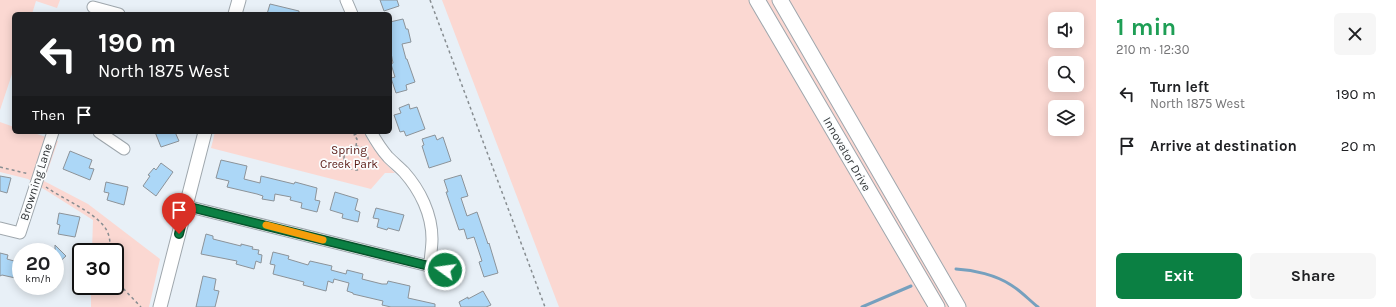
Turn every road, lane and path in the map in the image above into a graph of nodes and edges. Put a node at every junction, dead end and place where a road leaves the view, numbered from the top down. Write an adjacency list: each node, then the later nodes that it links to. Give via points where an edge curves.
1 (239, 0): 8 (street)
2 (346, 0): 9 (street)
3 (430, 0): 32 (path)
4 (757, 0): 33 (main road, Innovator Drive)
5 (780, 0): 34 (main road, Innovator Drive)
6 (93, 7): 7 (street)
7 (111, 12)
8 (236, 12)
9 (351, 12)
10 (52, 134): 25 (street, Browning Lane, via 20,233)
11 (102, 134): 16 (street)
12 (204, 134): 24 (street)
13 (356, 134): 15 (path)
14 (372, 134): 27 (street, via 377,144 408,177 424,204 432,238)
15 (356, 146): 19 (path); 20 (path)
16 (124, 149)
17 (371, 149): 20 (path)
18 (341, 150): 19 (path)
19 (346, 152): 20 (path, via 345,163 355,170 365,165 368,158)
20 (366, 152)
21 (0, 167): 22 (path)
22 (33, 175)
23 (43, 185): 26 (path, via 103,225)
24 (186, 206): 27 (street); 31 (street)
25 (0, 228)
26 (110, 243)
27 (430, 266): 28 (street)
28 (445, 270)
29 (124, 289): 30 (path)
30 (141, 307)
31 (160, 307)
32 (545, 307)
33 (937, 307)
34 (958, 307)

